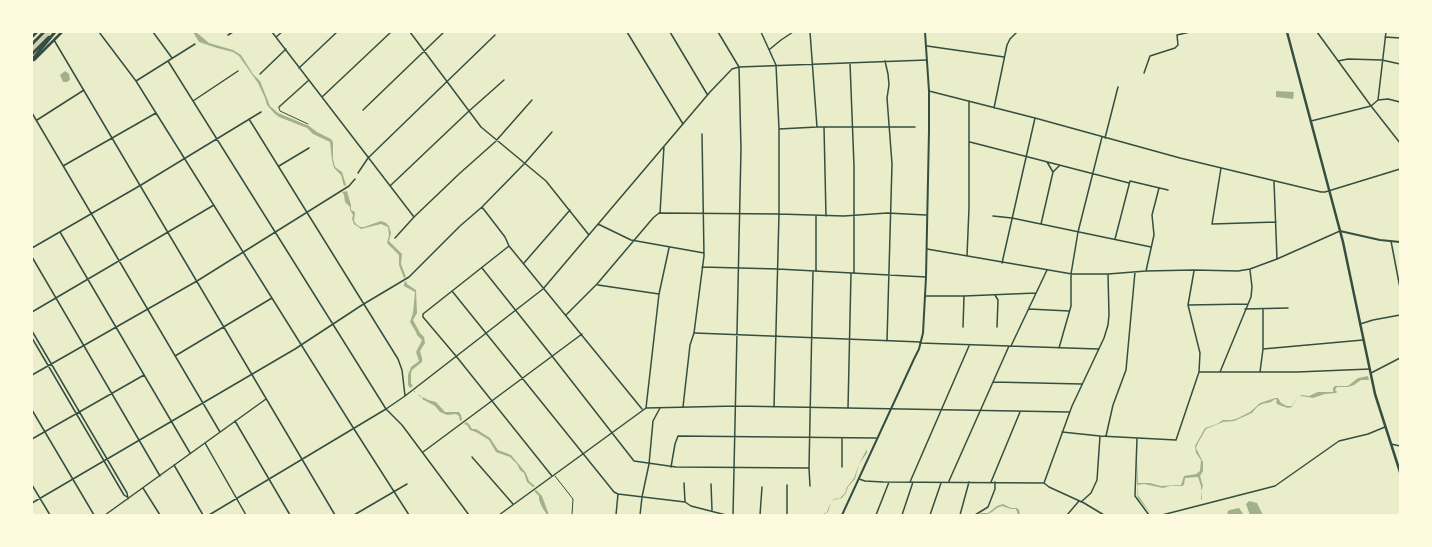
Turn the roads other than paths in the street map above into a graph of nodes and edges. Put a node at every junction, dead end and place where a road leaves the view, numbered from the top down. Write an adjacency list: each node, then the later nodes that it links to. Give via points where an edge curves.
1 (37, 32): 28 (main road)
2 (44, 32): 33 (highway)
3 (55, 32): 39 (highway); 44 (highway)
4 (62, 32): 32 (main road)
5 (99, 32): 60 (street)
6 (153, 32): 41 (street)
7 (233, 32): 26 (street)
8 (272, 32): 29 (street)
9 (282, 32): 29 (street)
10 (337, 32): 53 (street)
11 (390, 32): 65 (street)
12 (410, 32): 38 (street)
13 (444, 32): 38 (street)
14 (627, 32): 84 (street)
15 (670, 32): 64 (street)
16 (718, 32): 52 (street)
17 (761, 32): 37 (street)
18 (793, 32): 37 (street)
19 (810, 32): 49 (street)
20 (926, 32): 35 (street)
21 (1017, 32): 40 (street, via 1008,41)
22 (1190, 32): 55 (street, via 1177,35 1178,45 1175,48 1150,56)
23 (1287, 32): 82 (main road)
24 (1317, 32): 47 (street)
25 (1386, 32): 30 (street)
26 (228, 34)
27 (495, 35): 58 (street)
28 (32, 37)
29 (276, 37): 36 (street)
30 (1385, 37): 31 (street); 43 (street)
31 (1400, 38)
32 (54, 39): 44 (main road); 62 (street)
33 (32, 44)
34 (195, 44): 41 (street)
35 (926, 46): 40 (street); 42 (street)
36 (286, 49): 53 (street); 56 (street)
37 (770, 50): 51 (street)
38 (425, 51): 58 (street); 74 (street)
39 (32, 54)
40 (1005, 57): 73 (street)
41 (172, 58): 45 (street)
42 (927, 60): 46 (street); 63 (street)
43 (1382, 60): 47 (street); 50 (street); 67 (street)
44 (32, 61)
45 (168, 61): 60 (street); 68 (street)
46 (885, 61): 48 (street); 89 (street, via 888,74)
47 (1338, 61): 71 (street)
48 (850, 62): 49 (street); 87 (street)
49 (813, 64): 51 (street); 85 (street)
50 (1400, 64)
51 (776, 65): 52 (street); 90 (street)
52 (739, 67): 64 (street, via 730,71); 130 (street)
53 (299, 68): 57 (street)
54 (238, 71): 68 (street)
55 (1144, 72)
56 (260, 74)
57 (309, 80): 65 (street); 72 (street)
58 (447, 80): 75 (street); 104 (street)
59 (504, 80): 75 (street)
60 (136, 81): 78 (street)
61 (1118, 87): 95 (street)
62 (84, 90): 81 (street); 94 (street)
63 (929, 91): 69 (street); 133 (street)
64 (708, 94): 84 (street)
65 (322, 97): 104 (street)
66 (532, 100): 97 (street)
67 (1378, 100): 70 (street); 71 (street)
68 (193, 101): 96 (street)
69 (969, 101): 73 (street); 98 (street)
70 (1400, 102)
71 (1371, 106): 82 (street); 99 (street)
72 (279, 107): 83 (lane, via 280,111)
73 (994, 108): 79 (street)
74 (364, 110)
75 (469, 111): 97 (street, via 481,127); 119 (street)
76 (32, 112): 81 (street)
77 (261, 112): 80 (street)
78 (156, 113): 94 (street); 103 (street)
79 (1035, 118): 93 (street); 102 (street)
80 (249, 119): 96 (street); 109 (street)
81 (37, 120): 108 (street)
82 (1311, 121): 122 (main road)
83 (308, 124)
84 (683, 124): 100 (street)
85 (817, 127): 86 (street); 90 (street)
86 (824, 127): 87 (street); 135 (street)
87 (853, 127): 89 (street); 136 (street)
88 (915, 127): 89 (street)
89 (890, 128): 132 (street)
90 (779, 130): 131 (street)
91 (552, 132): 106 (street)
92 (702, 134): 129 (street)
93 (1102, 137): 95 (street); 114 (street)
94 (113, 138): 108 (street); 118 (street)
95 (1105, 138): 110 (street)
96 (217, 139): 103 (street); 146 (street)
97 (497, 140): 106 (street); 138 (street)
98 (970, 142): 102 (street); 161 (street)
99 (1400, 143)
100 (664, 146): 127 (street); 141 (street)
101 (309, 148): 109 (street)
102 (1027, 156): 105 (street); 139 (street)
103 (185, 158): 118 (street); 123 (street)
104 (368, 158): 113 (street); 119 (street)
105 (1046, 161): 107 (street); 112 (street)
106 (525, 163): 124 (street); 125 (street, via 546,181)
107 (1060, 165): 112 (street); 114 (street)
108 (63, 166): 128 (street)
109 (279, 166): 126 (street)
110 (1221, 168): 116 (street); 140 (street, via 1212,224)
111 (1400, 169): 122 (street)
112 (1053, 172): 142 (street)
113 (358, 173)
114 (1094, 174): 117 (street); 147 (street)
115 (355, 179): 126 (street, via 349,186)
116 (1274, 182): 122 (street, via 1321,192); 140 (street)
117 (1129, 183): 120 (street, via 1130,181); 150 (street)
118 (141, 185): 128 (street); 145 (street)
119 (390, 186): 138 (street)
120 (1159, 188): 121 (street); 155 (street, via 1152,216 1154,231)
121 (1168, 190)
122 (1330, 191): 143 (main road)
123 (214, 205): 145 (street); 159 (street)
124 (482, 207): 154 (street); 197 (street, via 409,277)
125 (570, 210): 148 (street); 166 (street)
126 (307, 212): 146 (street); 197 (street)
127 (660, 213): 129 (street); 151 (street)
128 (92, 214): 144 (street); 164 (street)
129 (704, 214): 130 (street); 160 (street)
130 (741, 214): 131 (street); 169 (street)
131 (779, 214): 134 (street); 170 (street)
132 (890, 214): 133 (street); 136 (street); 180 (street)
133 (928, 215): 158 (street)
134 (816, 216): 135 (street); 174 (street)
135 (826, 216): 136 (street)
136 (853, 216): 177 (street)
137 (993, 216): 139 (street)
138 (414, 217): 149 (street)
139 (1012, 218): 142 (street); 165 (street)
140 (1276, 222): 163 (street)
141 (598, 224): 148 (street); 151 (street)
142 (1041, 224): 147 (street)
143 (1340, 231): 152 (street); 163 (street); 211 (main road)
144 (60, 232): 156 (street); 182 (street)
145 (169, 232): 164 (street); 183 (street)
146 (276, 232): 159 (street); 210 (street)
147 (1078, 232): 150 (street); 178 (street)
148 (589, 235): 185 (street)
149 (395, 238)
150 (1115, 239): 155 (street)
151 (634, 241): 157 (street); 184 (street)
152 (1391, 241): 153 (street); 186 (street)
153 (1400, 242)
154 (509, 246): 166 (street); 168 (street)
155 (1151, 247): 175 (street)
156 (32, 248)
157 (669, 248): 160 (street); 189 (street)
158 (927, 249): 161 (street); 181 (street)
159 (244, 252): 183 (street); 195 (street)
160 (704, 253): 167 (street)
161 (966, 256): 165 (street)
162 (32, 257): 194 (street)
163 (1277, 259): 171 (street)
164 (120, 261): 182 (street); 201 (street)
165 (1002, 263): 172 (street)
166 (524, 264): 185 (street)
167 (702, 267): 169 (street); 217 (street)
168 (482, 268): 187 (street); 204 (street)
169 (739, 268): 170 (street); 220 (street)
170 (778, 269): 174 (street); 221 (street)
171 (1250, 269): 173 (street, via 1231,272); 198 (street, via 1252,287)
172 (1047, 270): 178 (street); 188 (street)
173 (1194, 270): 175 (street); 199 (street)
174 (815, 271): 177 (street); 222 (street)
175 (1146, 271): 176 (street)
176 (1135, 272): 179 (street); 282 (street, via 1127,363)
177 (853, 273): 180 (street); 224 (street)
178 (1071, 274): 179 (street); 206 (street)
179 (1108, 274): 233 (street, via 1108,325)
180 (888, 275): 181 (street); 225 (street)
181 (926, 277): 192 (street)
182 (88, 280): 194 (street); 212 (street)
183 (197, 281): 201 (street); 213 (street)
184 (597, 284): 189 (street); 208 (street)
185 (544, 288): 204 (street); 208 (street)
186 (1400, 288)
187 (452, 291): 218 (street); 236 (street, via 423,315)
188 (1036, 293): 191 (street); 202 (street)
189 (659, 294): 261 (street)
190 (995, 294): 191 (street); 193 (street); 196 (street)
191 (1001, 294): 196 (street)
192 (925, 296): 193 (street); 227 (street)
193 (964, 296): 214 (street)
194 (56, 298): 207 (street); 230 (street)
195 (272, 298): 213 (street); 228 (street)
196 (998, 300): 215 (street)
197 (364, 304): 210 (street); 252 (street, via 398,359)
198 (1248, 304): 199 (street); 205 (street)
199 (1188, 305): 242 (street, via 1200,351)
200 (1288, 308): 203 (street)
201 (148, 309): 212 (street); 235 (street)
202 (1029, 309): 206 (street); 231 (street)
203 (1263, 309): 205 (street); 234 (street)
204 (515, 310): 218 (street); 237 (street)
205 (1245, 310): 243 (street)
206 (1069, 311): 232 (street)
207 (32, 312)
208 (566, 315): 219 (street)
209 (1400, 315): 211 (street)
210 (333, 324): 228 (street); 264 (street)
211 (1360, 324): 226 (main road)
212 (116, 327): 230 (street); 245 (street)
213 (224, 327): 235 (street); 247 (street)
214 (963, 327)
215 (997, 327)
216 (32, 331): 239 (street)
217 (694, 332): 220 (street); 258 (street, via 690,345)
218 (486, 333): 236 (street); 248 (street)
219 (582, 334): 237 (street); 266 (street)
220 (738, 334): 221 (street); 256 (street)
221 (776, 336): 222 (street); 259 (street)
222 (812, 337): 224 (street); 260 (street)
223 (32, 338): 240 (street)
224 (850, 339): 225 (street); 262 (street)
225 (887, 340): 227 (street)
226 (1364, 340): 234 (street); 241 (main road)
227 (921, 343): 229 (street); 263 (street)
228 (302, 345): 247 (street); 276 (street)
229 (969, 345): 231 (street); 267 (street)
230 (84, 346): 239 (street); 251 (street)
231 (1010, 346): 232 (street); 249 (street)
232 (1059, 348): 233 (street)
233 (1098, 349): 250 (street)
234 (1263, 349): 244 (street)
235 (175, 356): 255 (street)
236 (456, 356): 252 (street); 254 (street)
237 (552, 356): 248 (street); 280 (street)
238 (1400, 358): 241 (street)
239 (51, 364): 240 (street); 270 (street)
240 (48, 366): 246 (street); 272 (street)
241 (1370, 371): 244 (street); 275 (main road)
242 (1199, 372): 243 (street); 287 (street, via 1176,440)
243 (1220, 372): 244 (street)
244 (1260, 372)
245 (144, 374): 251 (street); 274 (street)
246 (32, 375)
247 (252, 375): 253 (street); 255 (street)
248 (522, 378): 254 (street); 295 (street)
249 (993, 382): 250 (street); 268 (street)
250 (1082, 384): 271 (street)
251 (112, 394): 270 (street); 289 (street)
252 (405, 396): 264 (street)
253 (266, 398): 273 (street); 296 (street)
254 (492, 400): 293 (street); 307 (street)
255 (203, 403): 274 (street); 278 (street)
256 (736, 406): 258 (street); 259 (street); 283 (street)
257 (660, 407): 258 (street); 261 (street); 300 (street, via 653,421)
258 (683, 407)
259 (774, 407): 260 (street)
260 (810, 407): 262 (street); 284 (street)
261 (646, 408): 266 (street)
262 (848, 408): 263 (street)
263 (892, 408): 267 (street); 286 (street)
264 (386, 409): 276 (street); 293 (street, via 402,424)
265 (32, 410): 277 (street)
266 (642, 410): 280 (street)
267 (940, 410): 268 (street); 313 (street)
268 (980, 411): 269 (street); 316 (street)
269 (1020, 411): 271 (street); 318 (street)
270 (80, 412): 272 (street); 298 (street)
271 (1069, 412): 279 (street)
272 (76, 414): 277 (street); 299 (street)
273 (235, 421): 278 (street); 309 (street)
274 (172, 422): 289 (street); 294 (street)
275 (1385, 427): 291 (main road); 370 (street, via 1335,443 1275,486)
276 (354, 429): 296 (street); 329 (street)
277 (45, 432): 288 (street); 311 (street)
278 (220, 432): 290 (street)
279 (1062, 432): 281 (street); 321 (street)
280 (611, 433): 295 (street); 300 (street, via 634,462)
281 (1100, 436): 282 (street); 335 (street, via 1097,480 1091,493)
282 (1106, 436): 287 (street)
283 (736, 437): 284 (street); 302 (street, via 677,436); 304 (street)
284 (810, 438): 285 (street); 305 (street)
285 (842, 438): 286 (street); 303 (street)
286 (878, 438): 310 (street)
287 (1137, 438): 369 (street, via 1135,496)
288 (32, 440)
289 (139, 440): 298 (street); 308 (street)
290 (205, 443): 294 (street); 334 (street)
291 (1391, 444): 292 (street); 306 (main road)
292 (1400, 446)
293 (423, 452): 352 (street)
294 (190, 453): 301 (street)
295 (582, 454): 307 (street); 330 (street)
296 (301, 458): 309 (street); 349 (street)
297 (472, 458): 338 (street)
298 (107, 459): 299 (street); 333 (street)
299 (104, 461): 311 (street); 333 (street)
300 (649, 464): 302 (street); 331 (street)
301 (174, 465): 308 (street); 345 (street)
302 (671, 467): 304 (street)
303 (842, 467)
304 (735, 468): 305 (street); 358 (street)
305 (809, 468): 326 (street)
306 (1400, 472)
307 (553, 475): 338 (street); 354 (lane, via 573,499)
308 (160, 476): 328 (street)
309 (268, 478): 334 (street); 348 (street)
310 (859, 479): 312 (street); 361 (street)
311 (73, 480): 332 (street); 342 (street)
312 (889, 482): 313 (street); 362 (street)
313 (910, 482): 314 (street)
314 (913, 482): 315 (street); 363 (street)
315 (941, 482): 316 (street); 364 (street)
316 (949, 482): 317 (street)
317 (968, 482): 318 (street); 365 (street)
318 (991, 482): 319 (street)
319 (996, 482): 321 (street); 366 (street, via 988,507)
320 (684, 483): 336 (street)
321 (1044, 483): 335 (street)
322 (406, 484): 329 (street)
323 (710, 484): 339 (street)
324 (32, 485): 332 (street)
325 (787, 485): 360 (street)
326 (810, 486)
327 (762, 487): 359 (street)
328 (143, 488): 333 (street); 344 (street)
329 (394, 491): 350 (street); 351 (street)
330 (618, 494): 331 (street); 355 (street)
331 (642, 497): 336 (street); 356 (street)
332 (40, 498): 337 (street); 341 (street)
333 (128, 498): 343 (street)
334 (236, 498): 346 (street); 347 (street)
335 (1080, 501): 367 (street); 368 (street)
336 (684, 502): 339 (street)
337 (32, 503)
338 (514, 504): 353 (street)
339 (712, 511): 340 (street)
340 (721, 514): 357 (street)
341 (50, 515)
342 (94, 515)
343 (105, 515)
344 (160, 515)
345 (203, 515)
346 (208, 515)
347 (246, 515)
348 (290, 515)
349 (335, 515)
350 (354, 515)
351 (409, 515)
352 (469, 515)
353 (499, 515)
354 (572, 515)
355 (616, 515)
356 (640, 515)
357 (726, 515)
358 (733, 515)
359 (760, 515)
360 (787, 515)
361 (842, 515)
362 (876, 515)
363 (902, 515)
364 (930, 515)
365 (960, 515)
366 (975, 515)
367 (1067, 515)
368 (1104, 515)
369 (1149, 515)
370 (1162, 515)

